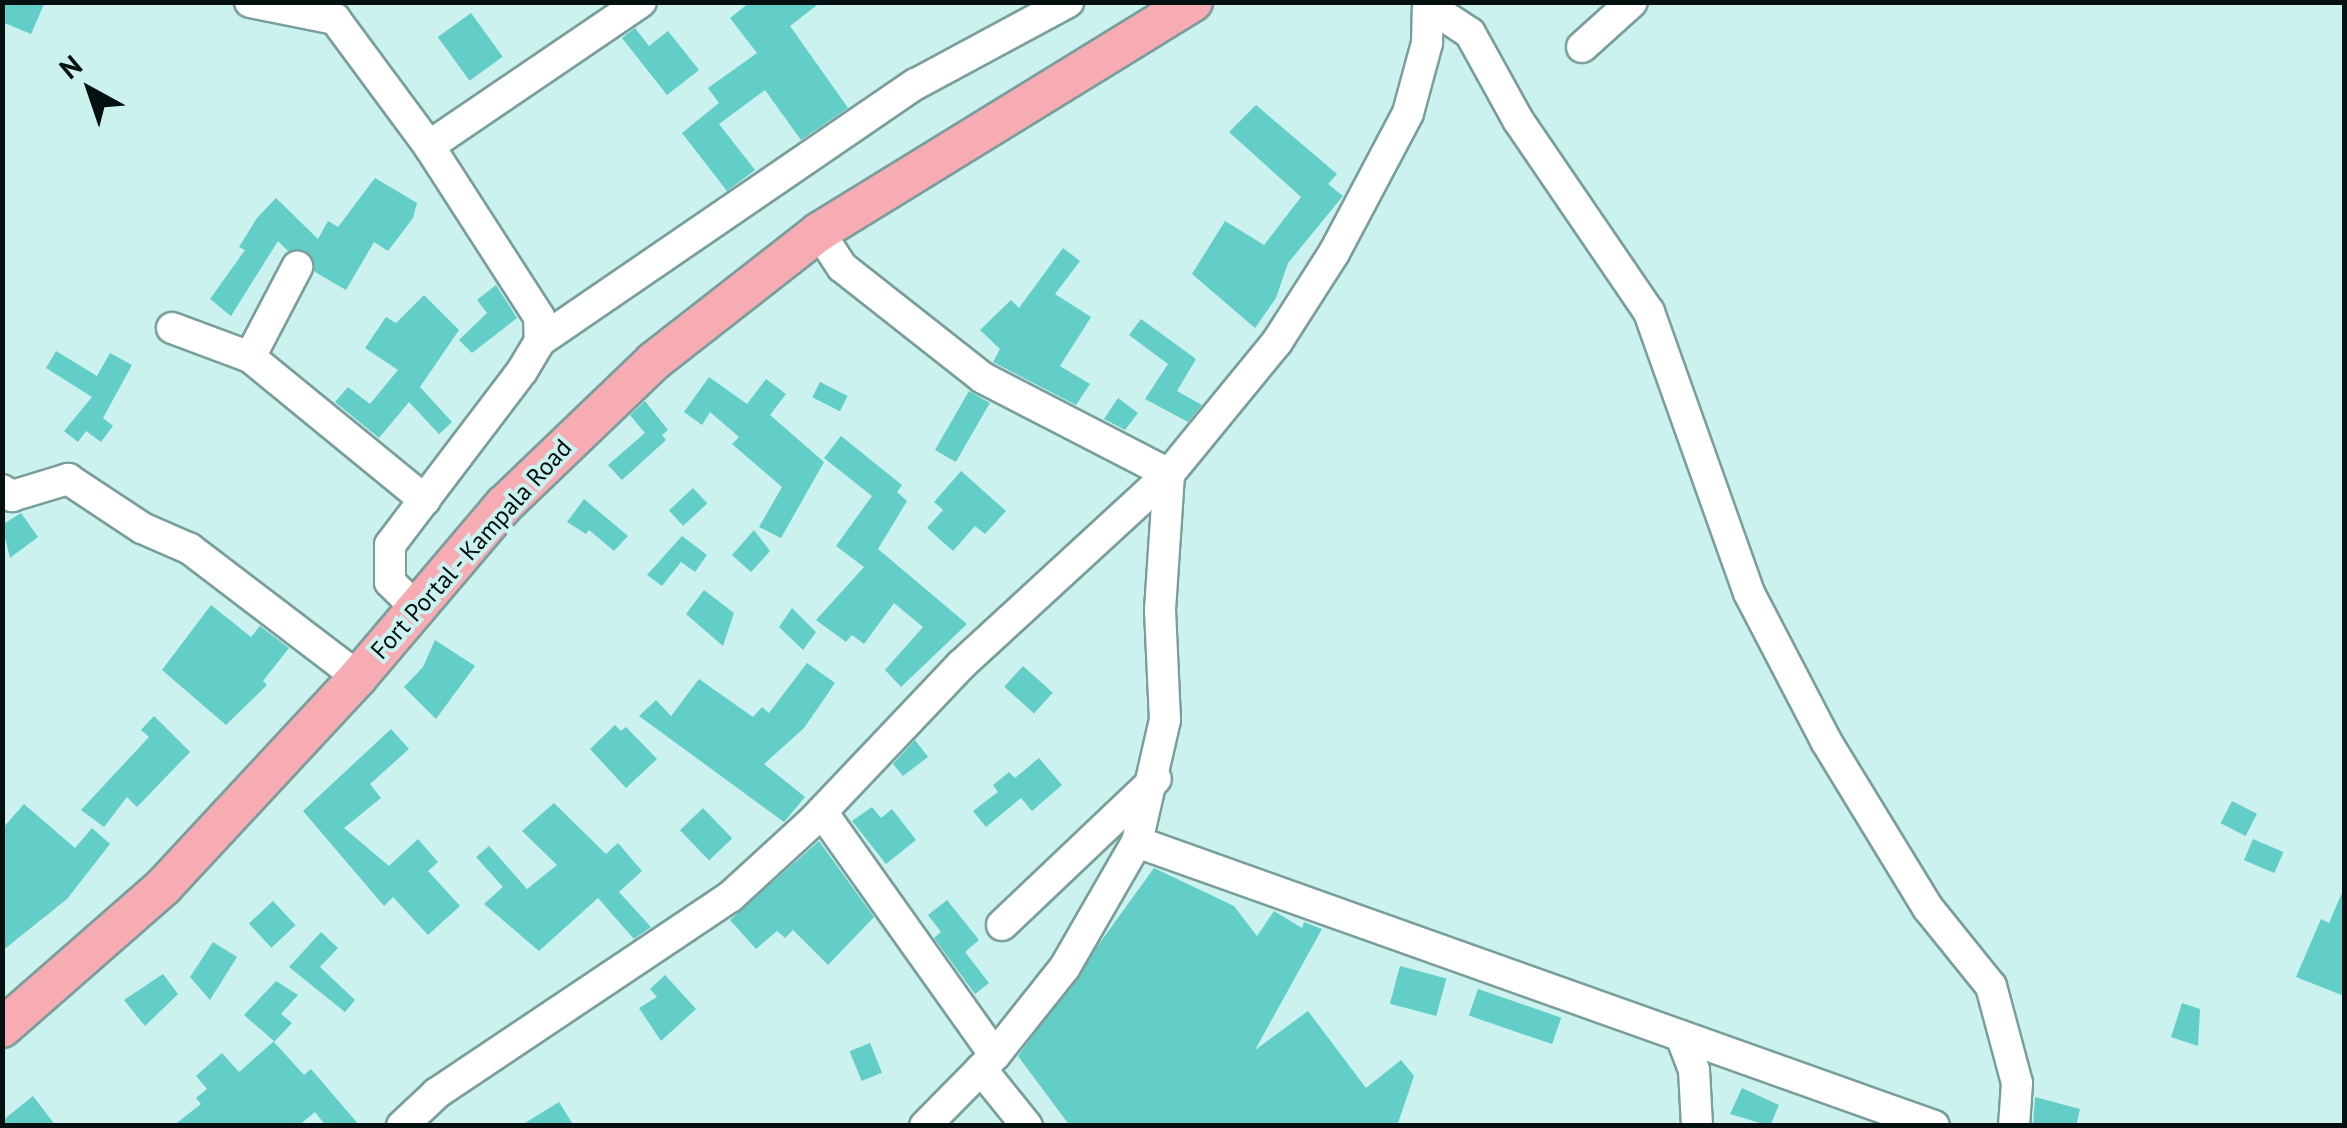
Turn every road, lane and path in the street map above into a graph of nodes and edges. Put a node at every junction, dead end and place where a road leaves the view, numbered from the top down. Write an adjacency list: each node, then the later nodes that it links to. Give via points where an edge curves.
1 (250, 2): 7 (street)
2 (641, 2): 9 (street)
3 (1068, 2): 13 (street, via 916,84)
4 (1194, 2): 10 (main road, Fort Portal - Kampala Road)
5 (1632, 2): 8 (street)
6 (1428, 4): 15 (street, via 1427,44 1408,113 1334,252 1278,342); 32 (street, via 1470,33 1518,120 1648,312 1749,593 1826,741 1918,892 1991,986 2017,1084)
7 (337, 11): 9 (street)
8 (1582, 47)
9 (429, 146): 13 (street, via 540,316)
10 (819, 232): 15 (street, via 842,267 983,378); 18 (main road, Fort Portal - Kampala Road, via 729,298 575,431)
11 (298, 267): 14 (street)
12 (172, 328): 14 (street)
13 (540, 341): 17 (street)
14 (250, 357): 17 (street)
15 (1170, 474): 20 (street, via 1160,610 1165,720); 21 (street, via 960,666)
16 (2, 490): 19 (street, via 12,496 68,479 142,528 190,549)
17 (425, 500): 18 (street, via 390,544 386,570)
18 (416, 608): 19 (main road, Fort Portal - Kampala Road)
19 (358, 677): 24 (main road, Fort Portal - Kampala Road, via 163,887)
20 (1156, 779): 22 (street); 23 (street)
21 (822, 812): 26 (street); 27 (street, via 730,897 437,1093)
22 (1137, 842): 25 (street); 26 (street, via 1065,968)
23 (1002, 926)
24 (2, 1028)
25 (1682, 1036): 30 (street, via 1694,1070); 31 (street)
26 (988, 1062): 28 (street); 29 (street)
27 (402, 1126)
28 (925, 1126)
29 (1026, 1126)
30 (1698, 1126)
31 (1934, 1126)
32 (2014, 1126)

